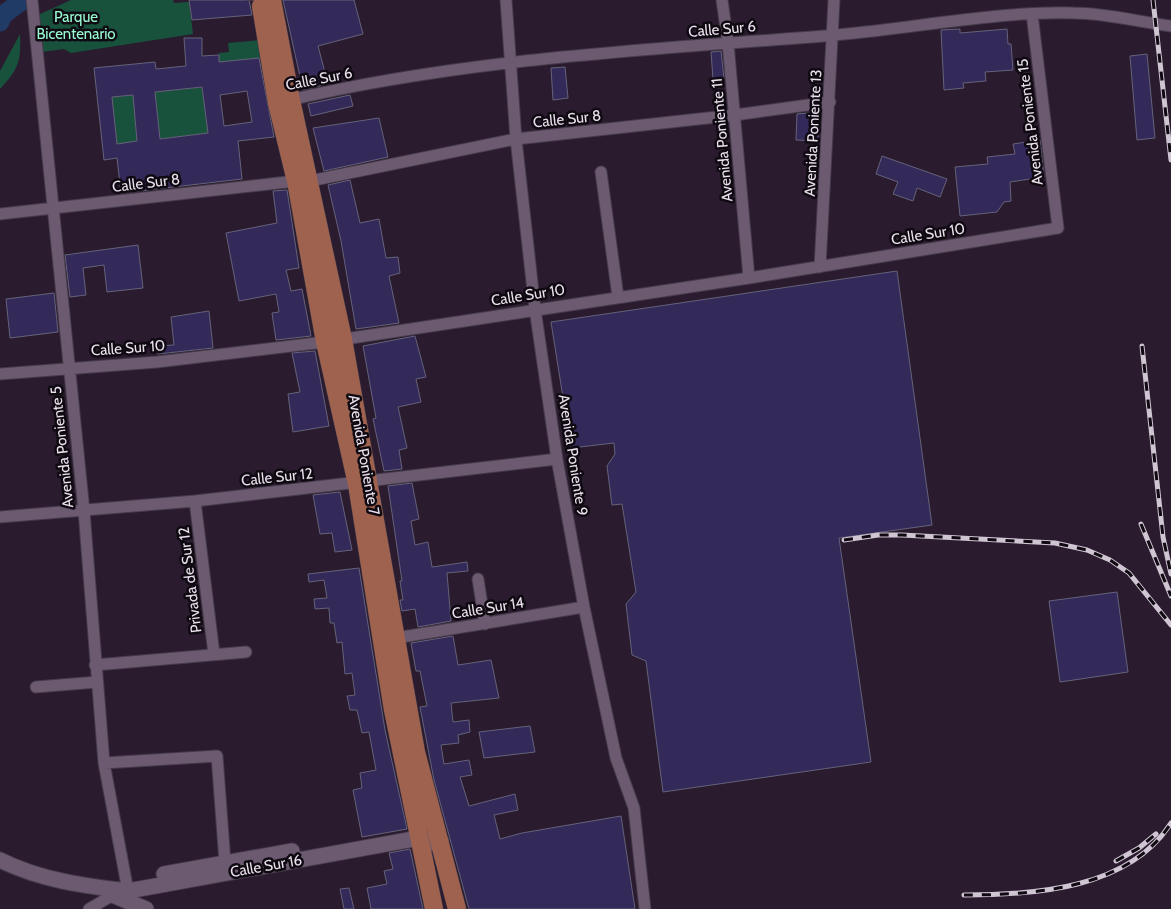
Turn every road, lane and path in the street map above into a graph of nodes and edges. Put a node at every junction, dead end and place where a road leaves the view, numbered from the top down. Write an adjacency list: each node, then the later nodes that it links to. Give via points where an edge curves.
1 (32, 0): 20 (street, Avenida Poniente 5)
2 (272, 0): 14 (main road, Avenida Poniente 7)
3 (506, 0): 13 (street, Avenida Poniente 9)
4 (722, 0): 12 (street, Avenida Poniente 11)
5 (834, 0): 11 (street, Avenida Poniente 13)
6 (1075, 0): 8 (street)
7 (256, 1): 14 (main road, Avenida Poniente 7)
8 (1075, 12): 9 (street, Calle Sur 6); 10 (street, Calle Sur 6)
9 (1032, 14): 11 (street, Calle Sur 6); 22 (street, Avenida Poniente 15)
10 (1171, 26)
11 (832, 36): 12 (street, Calle Sur 6); 15 (street, Avenida Poniente 13)
12 (728, 43): 13 (street, Calle Sur 6); 16 (street, Avenida Poniente 11)
13 (511, 63): 14 (street, Calle Sur 6, via 401,79); 17 (street, Avenida Poniente 9)
14 (284, 102): 19 (main road, Avenida Poniente 7)
15 (830, 102): 16 (street, Calle Sur 8); 23 (street, Avenida Poniente 13)
16 (735, 115): 17 (street, Calle Sur 8); 24 (street, Avenida Poniente 11)
17 (516, 139): 19 (street, Calle Sur 8); 26 (street, Avenida Poniente 9)
18 (601, 172): 25 (street)
19 (303, 181): 20 (street, Calle Sur 8); 27 (main road, Avenida Poniente 7); 28 (main road, Avenida Poniente 7)
20 (54, 209): 21 (street, Calle Sur 8); 29 (street, Avenida Poniente 5)
21 (0, 214)
22 (1058, 228): 23 (street, Calle Sur 10)
23 (820, 267): 24 (street, Calle Sur 10)
24 (749, 278): 25 (street, Calle Sur 10)
25 (618, 297): 26 (street, Calle Sur 10)
26 (535, 309): 27 (street, Calle Sur 10); 31 (street, Avenida Poniente 9)
27 (343, 339): 28 (street, Calle Sur 10); 32 (main road, Avenida Poniente 7)
28 (325, 342): 29 (street, Calle Sur 10, via 156,362); 32 (main road, Avenida Poniente 7)
29 (69, 367): 30 (street, Calle Sur 10); 34 (street, Avenida Poniente 5)
30 (0, 374)
31 (557, 459): 32 (street, Calle Sur 12); 37 (street, Avenida Poniente 9)
32 (363, 483): 33 (street, Calle Sur 12); 39 (main road, Avenida Poniente 7); 46 (main road, Avenida Poniente 7, via 393,710)
33 (195, 501): 34 (street, Calle Sur 12); 41 (street, Privada de Sur 12)
34 (84, 511): 35 (street, Calle Sur 12); 42 (street, Avenida Poniente 5)
35 (0, 517)
36 (478, 579): 38 (street)
37 (584, 607): 38 (street, Calle Sur 14); 57 (street, Avenida Poniente 9, via 616,758 634,808)
38 (485, 624): 39 (street, Calle Sur 14)
39 (396, 638): 46 (main road, Avenida Poniente 7)
40 (246, 652): 41 (street)
41 (214, 654): 42 (street)
42 (96, 665): 43 (street, Avenida Poniente 5)
43 (97, 682): 44 (street); 45 (street, Avenida Poniente 5)
44 (36, 687)
45 (104, 763): 48 (street, via 217,756); 49 (street, Avenida Poniente 5)
46 (429, 837): 48 (main road, Calle Sur 16); 49 (main road, Calle Sur 16); 54 (main road, Avenida Poniente 7); 55 (main road); 56 (main road, Avenida Poniente 7)
47 (0, 860): 50 (main road, Calle Sur 16, via 37,876)
48 (225, 862): 49 (main road, Calle Sur 16)
49 (127, 886): 50 (main road, Calle Sur 16)
50 (89, 887): 51 (main road)
51 (112, 895): 52 (street); 53 (main road)
52 (89, 909)
53 (146, 909)
54 (434, 909)
55 (450, 909)
56 (458, 909)
57 (645, 909)

